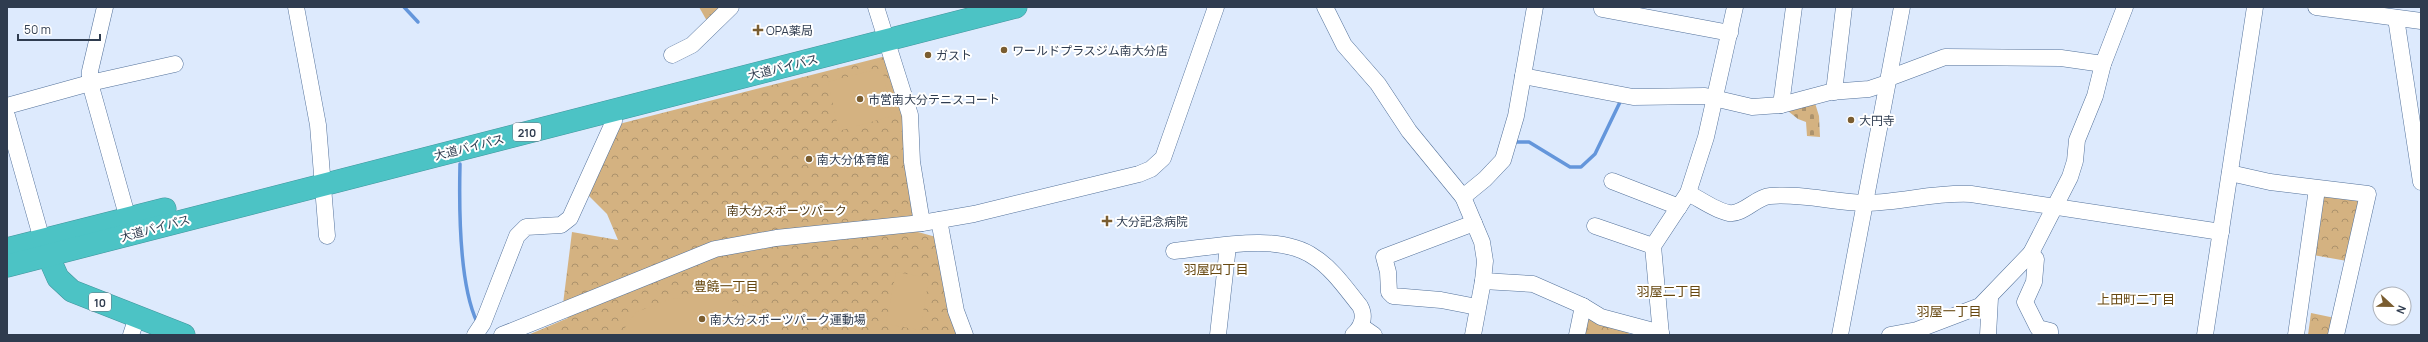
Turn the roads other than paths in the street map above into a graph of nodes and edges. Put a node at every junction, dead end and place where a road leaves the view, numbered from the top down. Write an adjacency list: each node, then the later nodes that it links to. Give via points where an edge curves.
1 (105, 7): 27 (street, via 90,71)
2 (296, 7): 35 (street, via 318,125)
3 (731, 7): 22 (street, via 692,44)
4 (876, 7): 20 (street)
5 (965, 7): 20 (highway, 大道バイパス / 210)
6 (1014, 7): 20 (highway, 大道バイパス / 210)
7 (1216, 7): 45 (street, via 1163,158 1152,168 1138,174)
8 (1325, 7): 40 (street, via 1344,45 1378,84 1409,131)
9 (1535, 7): 25 (street)
10 (1735, 7): 21 (street)
11 (1794, 7): 30 (street)
12 (1844, 7): 28 (street)
13 (1902, 7): 26 (street)
14 (2125, 7): 24 (street)
15 (2255, 7): 34 (street)
16 (2316, 7): 18 (street)
17 (1602, 9): 21 (street)
18 (2396, 18): 19 (street); 37 (street)
19 (2421, 21)
20 (884, 34): 32 (highway, 大道バイパス / 210); 35 (highway, 大道バイパス / 210); 46 (street, via 910,115 912,169)
21 (1730, 34): 29 (street)
22 (672, 55)
23 (175, 64): 27 (street)
24 (2103, 64): 26 (street, via 2060,58 1945,57); 43 (street, via 2095,96 2077,140 2070,177)
25 (1523, 76): 29 (street, via 1633,97 1704,96); 40 (street, via 1516,116 1503,160)
26 (1888, 81): 28 (street, via 1869,89); 41 (street)
27 (90, 83): 31 (street); 44 (street)
28 (1834, 92): 30 (street)
29 (1715, 99): 30 (street, via 1752,107); 39 (street)
30 (1781, 105)
31 (7, 106)
32 (611, 110): 35 (highway, 大道バイパス / 210); 63 (street, via 614,121 570,218 562,225 526,227 517,236)
33 (7, 116): 54 (street)
34 (2230, 173): 38 (street); 49 (street)
35 (324, 176): 44 (highway, 大道バイパス / 210); 50 (street); 54 (highway, 大道バイパス / 210)
36 (1612, 181): 42 (street)
37 (2421, 182)
38 (2317, 189): 79 (street); 80 (street, via 2368,194)
39 (1688, 193): 41 (street, via 1728,213 1736,213 1768,196 1798,194); 42 (street)
40 (1463, 197): 47 (street)
41 (1865, 203): 43 (street, via 1896,202 1954,193); 74 (street)
42 (1679, 207): 52 (street)
43 (2054, 207): 49 (street); 56 (street)
44 (128, 219): 54 (highway, 大道バイパス / 210)
45 (939, 220): 46 (street); 70 (street, via 956,311)
46 (922, 223): 69 (street, via 776,238 715,249)
47 (1474, 223): 58 (street, via 1485,261); 61 (street, via 1384,257 1389,292 1393,296 1441,300)
48 (1595, 226): 52 (street)
49 (2221, 232): 78 (street)
50 (327, 236)
51 (1228, 246): 55 (street); 65 (street, via 1266,243 1308,252 1323,264 1360,306 1363,318); 71 (street)
52 (1654, 246): 66 (street)
53 (7, 249): 54 (highway)
54 (42, 251): 57 (highway); 62 (highway, 10, via 52,285 64,295); 68 (highway, 10, via 58,278 72,291)
55 (1174, 251)
56 (2031, 253): 59 (street); 77 (street, via 2036,259 2035,272 2025,302 2038,328 2050,331)
57 (7, 266)
58 (1483, 281): 60 (street, via 1533,284); 61 (street)
59 (1990, 298): 64 (street); 76 (street)
60 (1583, 306): 66 (street, via 1601,317); 73 (street)
61 (1477, 307): 72 (street)
62 (133, 329): 67 (highway, 10)
63 (479, 329): 69 (street)
64 (1933, 329): 75 (street)
65 (1362, 332)
66 (1661, 334)
67 (161, 335)
68 (184, 335)
69 (501, 335)
70 (965, 335)
71 (1218, 335)
72 (1473, 335)
73 (1577, 335)
74 (1840, 335)
75 (1890, 335)
76 (1988, 335)
77 (2050, 335)
78 (2205, 335)
79 (2296, 335)
80 (2336, 335)

